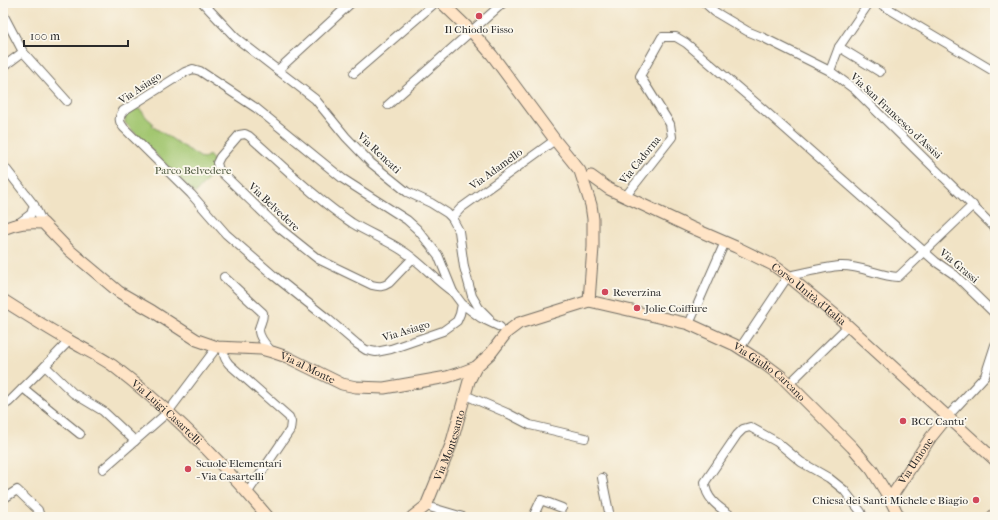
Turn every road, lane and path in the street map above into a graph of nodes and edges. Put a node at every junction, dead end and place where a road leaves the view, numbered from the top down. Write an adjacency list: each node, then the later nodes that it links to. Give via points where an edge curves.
1 (202, 3): 14 (street, Via Rencati, via 236,38)
2 (351, 3): 14 (street)
3 (435, 3): 18 (street)
4 (503, 3): 10 (street)
5 (706, 3): 15 (street, Via San Francesco d'Assisi, via 715,12 747,31)
6 (869, 3): 11 (street)
7 (879, 3): 17 (street)
8 (447, 4): 10 (main road)
9 (3, 14): 12 (street)
10 (472, 32): 20 (street); 22 (main road)
11 (839, 47): 15 (street); 16 (street)
12 (23, 52): 13 (street); 19 (street)
13 (3, 67)
14 (278, 70): 28 (street, Via Rencati, via 316,99 346,137 371,163 407,192 431,203)
15 (830, 71): 27 (street, Via San Francesco d'Assisi, via 854,89)
16 (880, 72)
17 (995, 72)
18 (354, 73)
19 (67, 102)
20 (388, 104)
21 (672, 137): 25 (street, Via Cadorna); 34 (street, Via Grassi, via 670,124 640,76 662,37 686,42)
22 (555, 140): 24 (main road); 28 (street, Via Adamello, via 461,208)
23 (3, 164): 26 (street)
24 (585, 173): 25 (main road, Corso Unità d'Italia); 40 (main road, via 593,219)
25 (625, 196): 33 (main road, Corso Unità d'Italia)
26 (34, 205): 29 (street, via 31,214); 30 (street)
27 (973, 205): 32 (street, Via San Francesco d'Assisi); 34 (street)
28 (452, 218): 45 (street, Via Rencati, via 459,231 464,267 472,296 479,308)
29 (19, 223): 30 (main road); 31 (main road)
30 (43, 223): 48 (main road, Via al Monte, via 69,250 119,292 197,340)
31 (3, 228)
32 (995, 228)
33 (725, 242): 36 (main road, Corso Unità d'Italia, via 773,265); 43 (street)
34 (925, 252): 36 (street, via 898,276 841,266); 42 (street, Via Grassi, via 955,275)
35 (413, 258): 35 (street, Via Belvedere, via 327,205 249,136 239,135 220,156 217,163 219,170 278,227 318,259 379,287 389,284); 38 (street, Via Belvedere)
36 (788, 276): 44 (main road, Corso Unità d'Italia); 50 (street)
37 (224, 277): 51 (street, via 263,313 260,335)
38 (453, 292): 41 (street, Via Asiago); 41 (street, Via Asiago, via 438,256 407,220 343,179 256,108 200,71 193,69 186,72 120,116 124,128 191,194 226,234 272,275 366,350 376,352 392,349 443,331 457,321)
39 (3, 300): 46 (main road, Via Luigi Casartelli)
40 (589, 301): 43 (main road, Via Giulio Carcano); 45 (main road, Via al Monte)
41 (462, 304): 45 (street)
42 (995, 314)
43 (690, 324): 50 (main road, Via Giulio Carcano)
44 (848, 326): 54 (street); 59 (main road, Corso Unità d'Italia)
45 (503, 330): 53 (main road, Via al Monte, via 491,353)
46 (69, 341): 52 (street); 58 (main road, Via Luigi Casartelli, via 111,364)
47 (995, 345): 59 (street, Via Unione, via 985,376)
48 (217, 347): 49 (main road, Via al Monte); 58 (street)
49 (229, 348): 51 (main road, Via al Monte); 66 (street, via 224,353 224,358 229,364 289,417 291,422 290,430)
50 (740, 348): 54 (main road, Via Giulio Carcano)
51 (272, 352): 53 (main road, Via al Monte, via 342,384 356,387 384,388)
52 (45, 366): 55 (street); 62 (street, via 73,393 103,411)
53 (466, 375): 56 (main road, Via Montesanto)
54 (789, 384): 68 (main road, Via Giulio Carcano, via 852,447 872,470)
55 (23, 388): 57 (street); 60 (street)
56 (465, 395): 61 (street, via 530,425); 69 (main road, Via Montesanto, via 451,445)
57 (3, 406)
58 (168, 412): 62 (street); 66 (main road, Via Luigi Casartelli)
59 (948, 416): 63 (main road, Corso Unità d'Italia); 68 (main road, Via Unione)
60 (80, 434)
61 (584, 438)
62 (135, 441): 64 (street)
63 (995, 460)
64 (103, 469)
65 (602, 478): 77 (street)
66 (248, 492): 73 (main road, Via Luigi Casartelli)
67 (3, 498): 72 (street, via 18,490 38,510)
68 (890, 499): 80 (main road, Via Giulio Carcano)
69 (426, 506): 74 (main road, Via Montesanto); 75 (street)
70 (562, 508): 76 (street, via 541,500)
71 (995, 514): 81 (main road)
72 (40, 517)
73 (268, 517)
74 (412, 517)
75 (463, 517)
76 (533, 517)
77 (610, 517)
78 (733, 517): 79 (street, via 709,498 705,482 737,436 743,429 750,427 777,442 801,462 834,482 844,490)
79 (863, 517)
80 (898, 517)
81 (992, 517)

